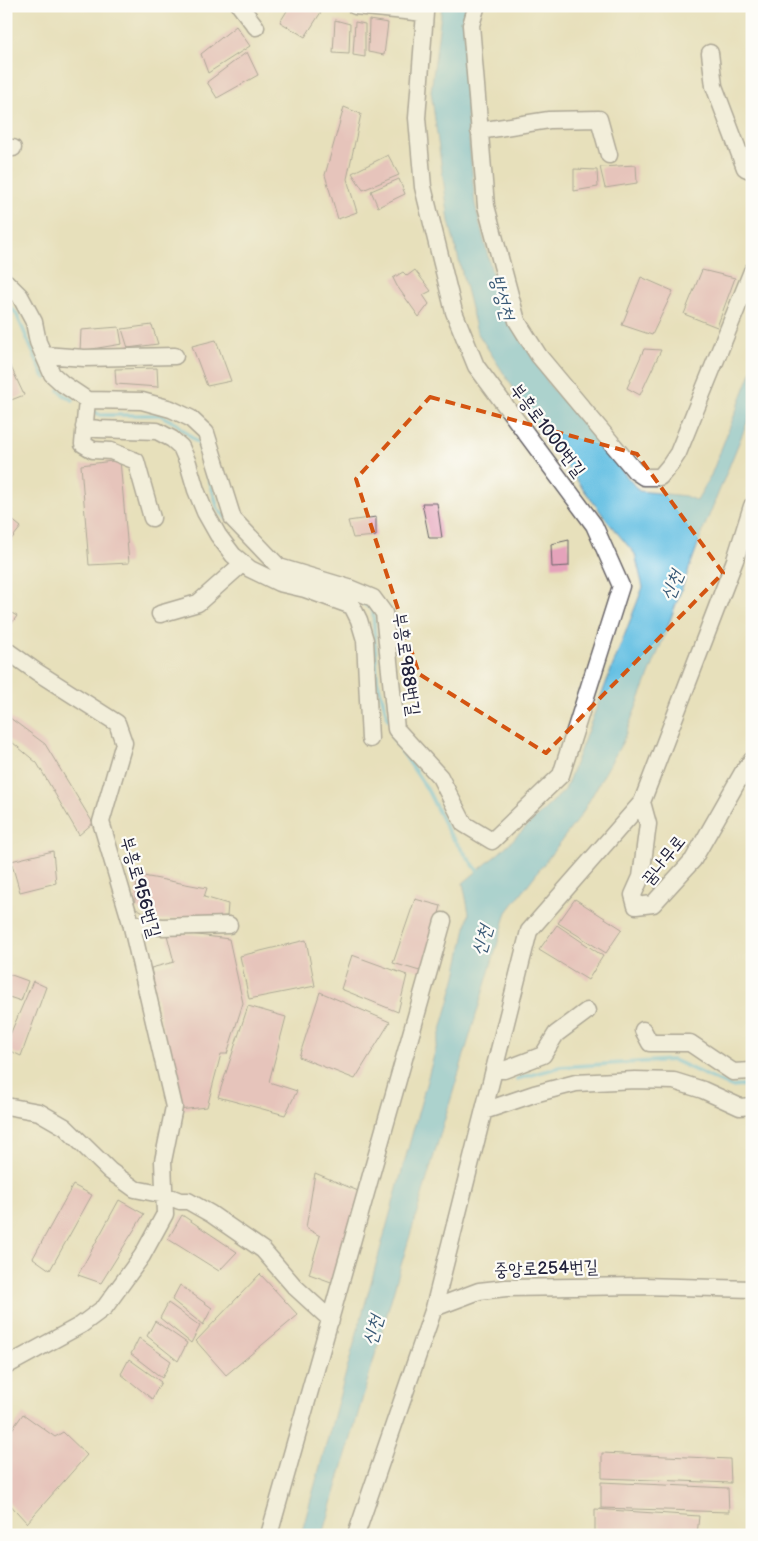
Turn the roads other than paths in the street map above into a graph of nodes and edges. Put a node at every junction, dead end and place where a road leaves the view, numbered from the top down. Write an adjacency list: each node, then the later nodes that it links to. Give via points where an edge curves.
1 (240, 6): 5 (street)
2 (355, 6): 4 (street)
3 (477, 7): 7 (street, via 470,25)
4 (426, 10): 24 (street, 부흥로1000번길, via 417,118 423,187 454,312 476,366 594,526 621,586 561,774)
5 (256, 26)
6 (710, 54): 9 (street, via 714,86 745,168)
7 (479, 131): 8 (street, via 549,120 599,119); 10 (street, via 486,206 517,321 539,356 635,471 644,477 660,477 685,437)
8 (609, 155)
9 (752, 171)
10 (752, 272)
11 (6, 282): 12 (street, via 20,296 34,322)
12 (44, 355): 13 (street, via 84,358); 14 (street, via 52,374)
13 (175, 356)
14 (87, 400): 15 (street); 24 (street, 부흥로988번길, via 142,401 190,418 206,433 233,520 279,567 373,598 384,613 396,729 440,777 464,824)
15 (84, 427): 17 (street, via 83,444 93,450 111,451 136,461); 18 (street, via 157,431 172,439 181,447 205,512 218,535)
16 (752, 506): 23 (street, via 736,560)
17 (152, 518)
18 (243, 563): 19 (street, via 198,603); 21 (street, via 279,583 352,606 365,640)
19 (160, 614)
20 (6, 650): 26 (street, 부흥로956번길, via 117,722 124,742 101,822)
21 (370, 740)
22 (752, 760): 23 (street, 꿈나무로, via 693,860 652,904 636,906 633,895 640,877 648,824)
23 (642, 802): 30 (street, via 529,932)
24 (492, 841)
25 (443, 921): 38 (street)
26 (131, 923): 27 (street, via 162,927); 35 (street, 부흥로956번길, via 174,1107 163,1161)
27 (229, 925)
28 (587, 1011): 30 (street, via 556,1034 542,1055 504,1070)
29 (643, 1030): 31 (street, via 650,1043 690,1042 733,1072)
30 (494, 1069): 34 (street)
31 (752, 1071)
32 (752, 1106): 34 (street, via 740,1107 674,1081 635,1080 576,1083)
33 (14, 1108): 35 (street, via 38,1112 65,1127 110,1171 135,1189)
34 (484, 1111): 37 (street)
35 (165, 1195): 38 (street, via 188,1201 263,1250); 39 (street, 부흥로956번길, via 165,1214 142,1256 105,1306 81,1325)
36 (752, 1290): 37 (street, 중앙로254번길, via 642,1286 506,1288 479,1291)
37 (434, 1308): 41 (street)
38 (331, 1320): 40 (street)
39 (6, 1366)
40 (269, 1535)
41 (356, 1535)

